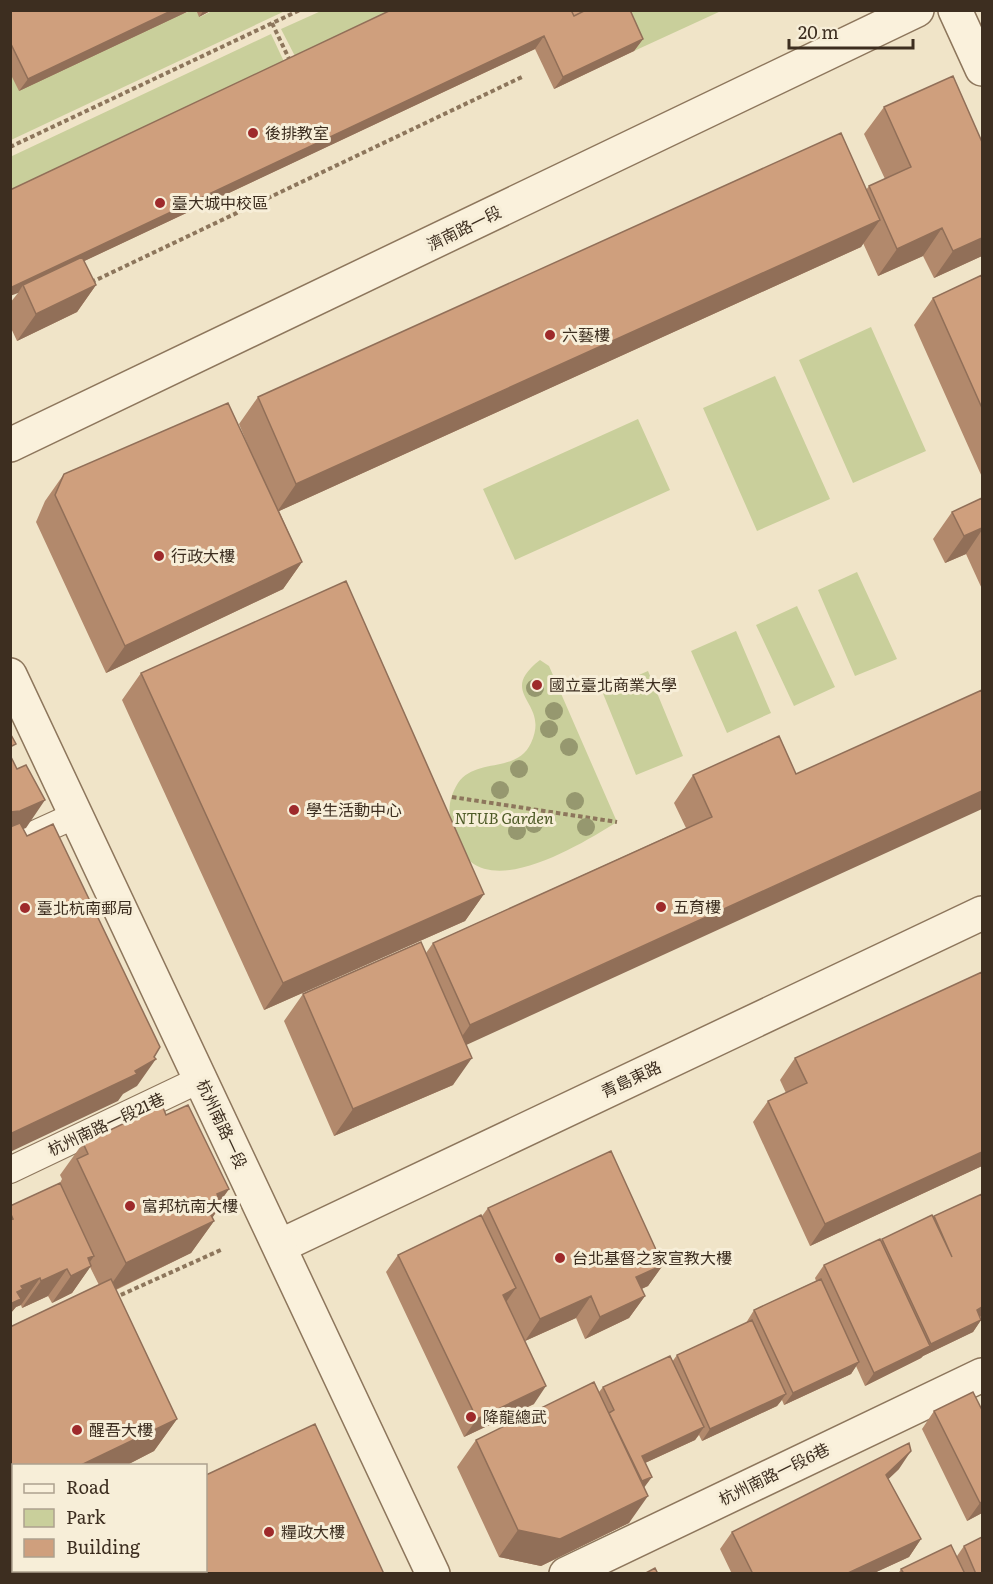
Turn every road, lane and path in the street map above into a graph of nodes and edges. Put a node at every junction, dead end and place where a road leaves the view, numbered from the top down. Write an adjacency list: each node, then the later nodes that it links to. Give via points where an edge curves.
1 (300, 10): 4 (path)
2 (917, 10): 10 (street, 濟南路一段)
3 (955, 10): 6 (street)
4 (272, 23): 5 (path); 8 (path)
5 (292, 65)
6 (982, 69)
7 (524, 76): 9 (path, via 94,281)
8 (10, 147)
9 (86, 278)
10 (10, 445)
11 (10, 675): 13 (street, 杭州南路一段)
12 (452, 797): 14 (path)
13 (76, 815): 15 (lane); 17 (street, 杭州南路一段)
14 (616, 822)
15 (10, 844)
16 (982, 913): 19 (street, 青島東路)
17 (201, 1079): 18 (lane, 杭州南路一段21巷); 19 (street, 杭州南路一段)
18 (10, 1170)
19 (280, 1246): 23 (street, 杭州南路一段)
20 (223, 1249): 21 (path)
21 (108, 1300)
22 (982, 1375): 24 (street, 杭州南路一段6巷)
23 (434, 1574)
24 (566, 1574)

